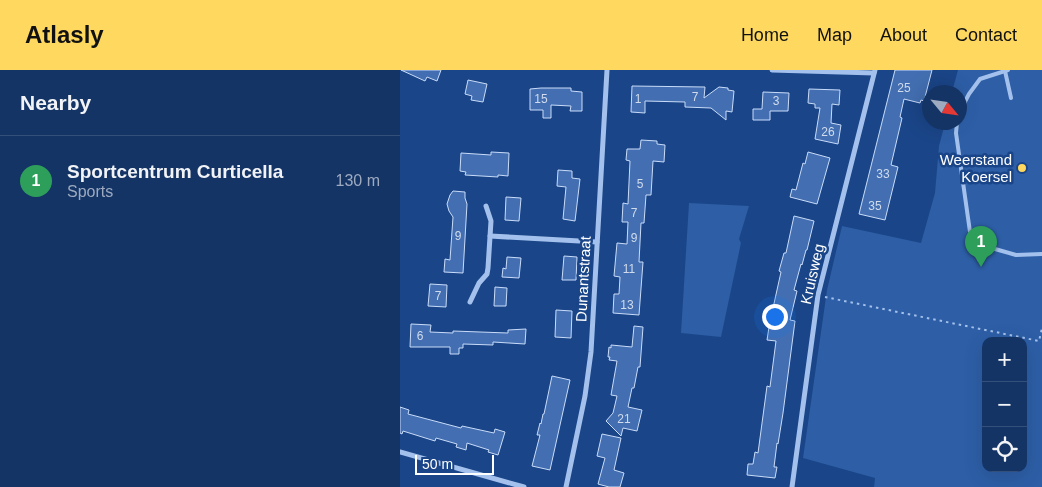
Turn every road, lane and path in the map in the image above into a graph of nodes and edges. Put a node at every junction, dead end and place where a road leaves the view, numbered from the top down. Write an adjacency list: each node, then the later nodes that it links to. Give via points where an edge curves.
1 (607, 70): 10 (street, Dunantstraat)
2 (772, 70): 4 (street)
3 (1007, 71): 5 (lane, via 980,79); 6 (lane)
4 (875, 72): 12 (street, Kruisweg)
5 (967, 98)
6 (1011, 98)
7 (956, 130): 11 (lane, via 971,239 1016,256)
8 (486, 206): 9 (street, via 491,220)
9 (490, 236): 10 (street); 13 (street, via 488,268)
10 (598, 242): 17 (street, Dunantstraat, via 589,372)
11 (1042, 254)
12 (818, 295): 14 (path, via 1039,341); 18 (street, Kruisweg)
13 (470, 302)
14 (1042, 328)
15 (400, 452): 16 (street)
16 (524, 487)
17 (566, 487)
18 (792, 487)

